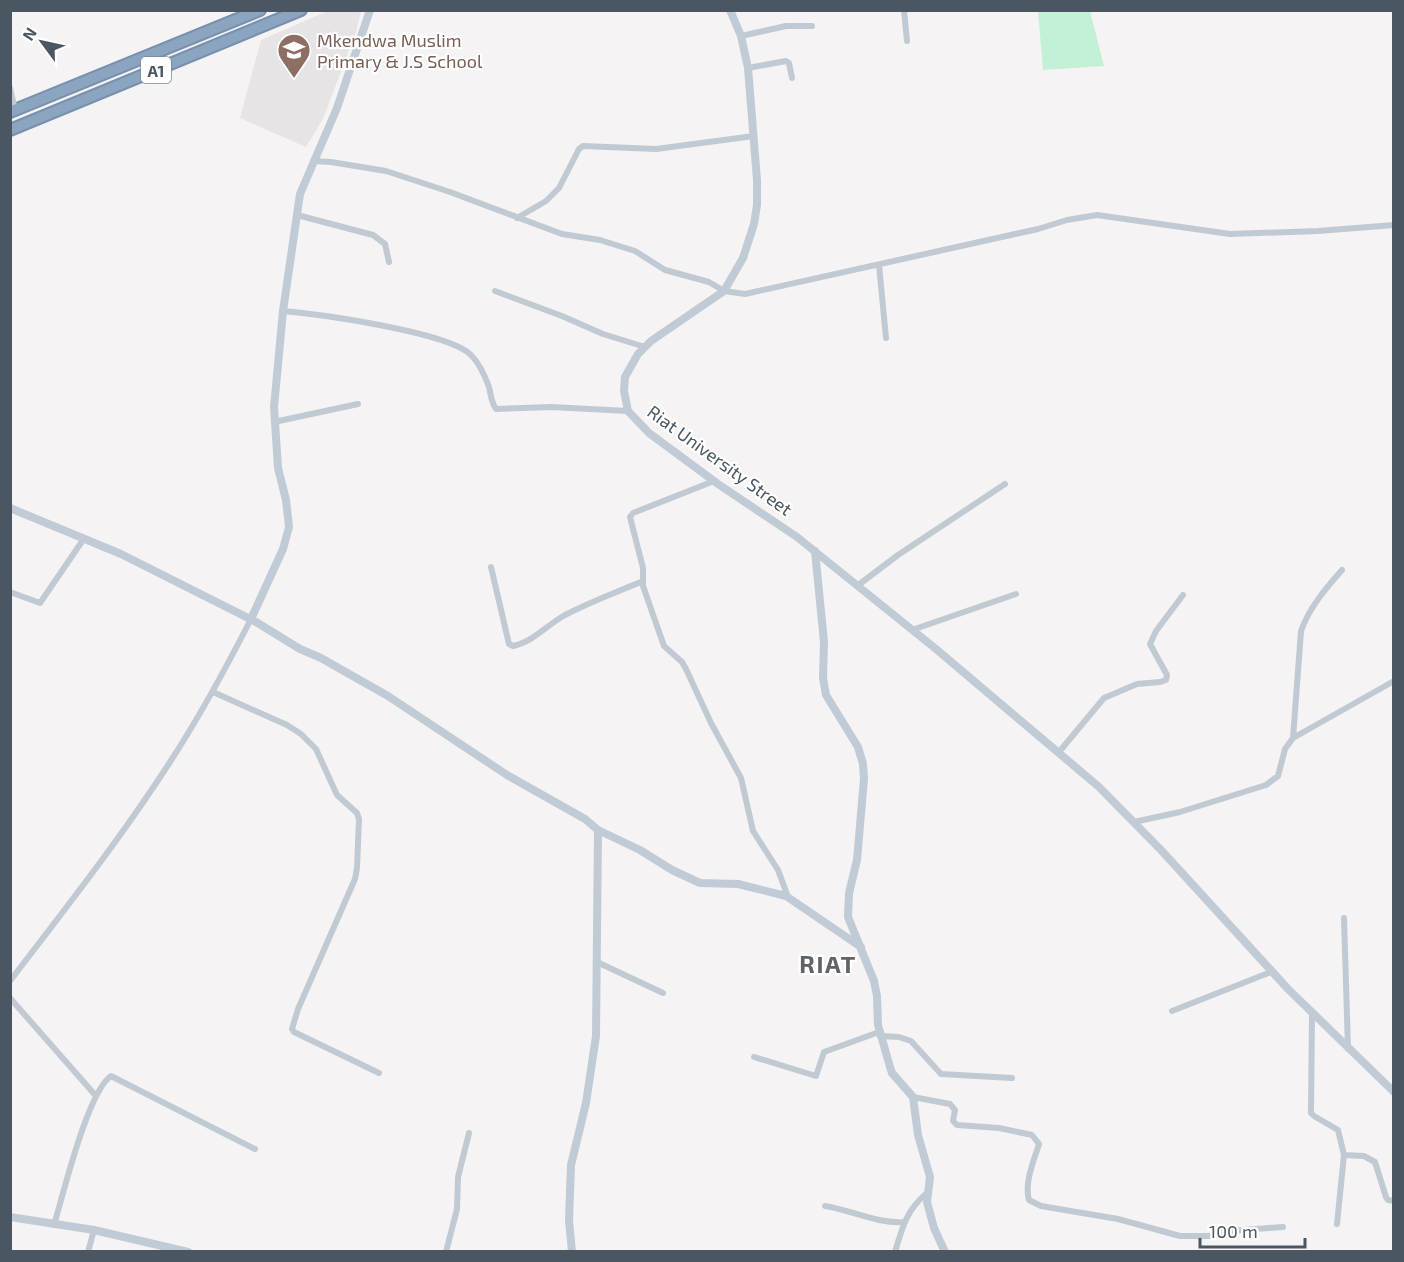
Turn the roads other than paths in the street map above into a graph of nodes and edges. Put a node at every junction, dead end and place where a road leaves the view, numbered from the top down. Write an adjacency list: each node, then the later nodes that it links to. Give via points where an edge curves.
1 (260, 10): 12 (highway, A1)
2 (301, 10): 13 (highway, A1)
3 (370, 10): 15 (street, via 337,108)
4 (730, 10): 7 (street, Riat University Street)
5 (904, 10): 8 (street)
6 (812, 26): 7 (street, via 786,26)
7 (741, 36): 9 (street, Riat University Street)
8 (907, 41)
9 (748, 68): 10 (street, via 786,61); 14 (street, Riat University Street)
10 (792, 78)
11 (10, 88): 12 (street)
12 (13, 111)
13 (10, 130)
14 (754, 136): 17 (street, via 656,149 583,146 559,188 546,201); 22 (street, Riat University Street, via 754,224 744,258)
15 (313, 161): 16 (street, via 300,194); 17 (street, via 386,171)
16 (297, 215): 19 (street, via 373,235 385,244); 23 (street)
17 (517, 218): 22 (street, via 562,234 635,251 662,269 709,282)
18 (1394, 225): 20 (street, via 1230,234 1097,215)
19 (389, 262)
20 (879, 265): 22 (street, via 745,294); 24 (street)
21 (495, 291): 25 (street)
22 (724, 291): 25 (street, Riat University Street)
23 (283, 311): 27 (street, via 404,330 465,351 474,357 484,374 496,409); 28 (street)
24 (886, 338)
25 (645, 347): 27 (street, Riat University Street, via 626,377)
26 (358, 404): 28 (street)
27 (628, 411): 29 (street, Riat University Street, via 649,433)
28 (274, 422): 41 (street, via 289,527)
29 (714, 481): 33 (street, Riat University Street); 36 (street, via 631,515)
30 (1005, 484): 37 (street)
31 (10, 508): 32 (street)
32 (83, 540): 38 (street, via 39,603); 41 (street, via 121,554)
33 (814, 551): 37 (street, Riat University Street); 51 (street, via 826,695 858,747 863,764 857,860 848,917)
34 (491, 567): 36 (street, via 509,644 513,646 566,615)
35 (1342, 570): 45 (street, via 1323,592 1301,631)
36 (643, 581): 49 (street, via 664,646 682,662 741,778 753,831 778,870)
37 (857, 586): 42 (street, Riat University Street)
38 (10, 592)
39 (1016, 594): 42 (street)
40 (1183, 596): 46 (street, via 1150,644 1166,680 1137,684 1104,698)
41 (251, 619): 44 (street); 48 (street, via 388,696 478,757)
42 (912, 630): 46 (street, Riat University Street)
43 (1394, 681): 45 (street)
44 (213, 692): 54 (street, via 125,828); 62 (street, via 301,734 316,749 337,795 357,813 360,829 355,879 292,1029)
45 (1293, 738): 47 (street, via 1285,749 1278,776 1266,785)
46 (1059, 752): 47 (street, Riat University Street)
47 (1134, 822): 53 (street, Riat University Street)
48 (598, 830): 49 (street, via 700,883 738,884); 52 (street)
49 (788, 897): 51 (street)
50 (1344, 918): 60 (street)
51 (861, 947): 59 (street, via 874,981)
52 (597, 962): 55 (street); 82 (street, via 594,1059 571,1164)
53 (1271, 972): 57 (street); 58 (street, Riat University Street)
54 (10, 981)
55 (663, 993)
56 (10, 998): 65 (street)
57 (1172, 1011)
58 (1312, 1014): 60 (street, Riat University Street); 69 (street, via 1311,1113 1338,1130)
59 (880, 1034): 61 (street, via 824,1052 816,1076); 63 (street, via 911,1041 941,1074); 66 (street, via 892,1073)
60 (1348, 1049): 64 (street, Riat University Street)
61 (754, 1057)
62 (379, 1072)
63 (1012, 1078)
64 (1394, 1092)
65 (96, 1096): 68 (street, via 107,1079 118,1078); 76 (street)
66 (913, 1097): 70 (street, via 918,1135 930,1177); 77 (street, via 950,1104 957,1125 1032,1135 1039,1144 1027,1194 1029,1200 1041,1206 1118,1219 1180,1236)
67 (470, 1133): 81 (street)
68 (255, 1149)
69 (1344, 1155): 71 (street, via 1364,1156 1375,1162 1386,1197); 75 (street)
70 (927, 1193): 74 (street); 84 (street, via 934,1227)
71 (1394, 1201)
72 (825, 1206): 74 (street, via 883,1221)
73 (10, 1217): 76 (street)
74 (904, 1222): 83 (street)
75 (1337, 1224)
76 (54, 1225): 78 (street)
77 (1283, 1227)
78 (94, 1230): 79 (street); 80 (street)
79 (88, 1251)
80 (188, 1251)
81 (446, 1251)
82 (572, 1251)
83 (895, 1251)
84 (945, 1251)

